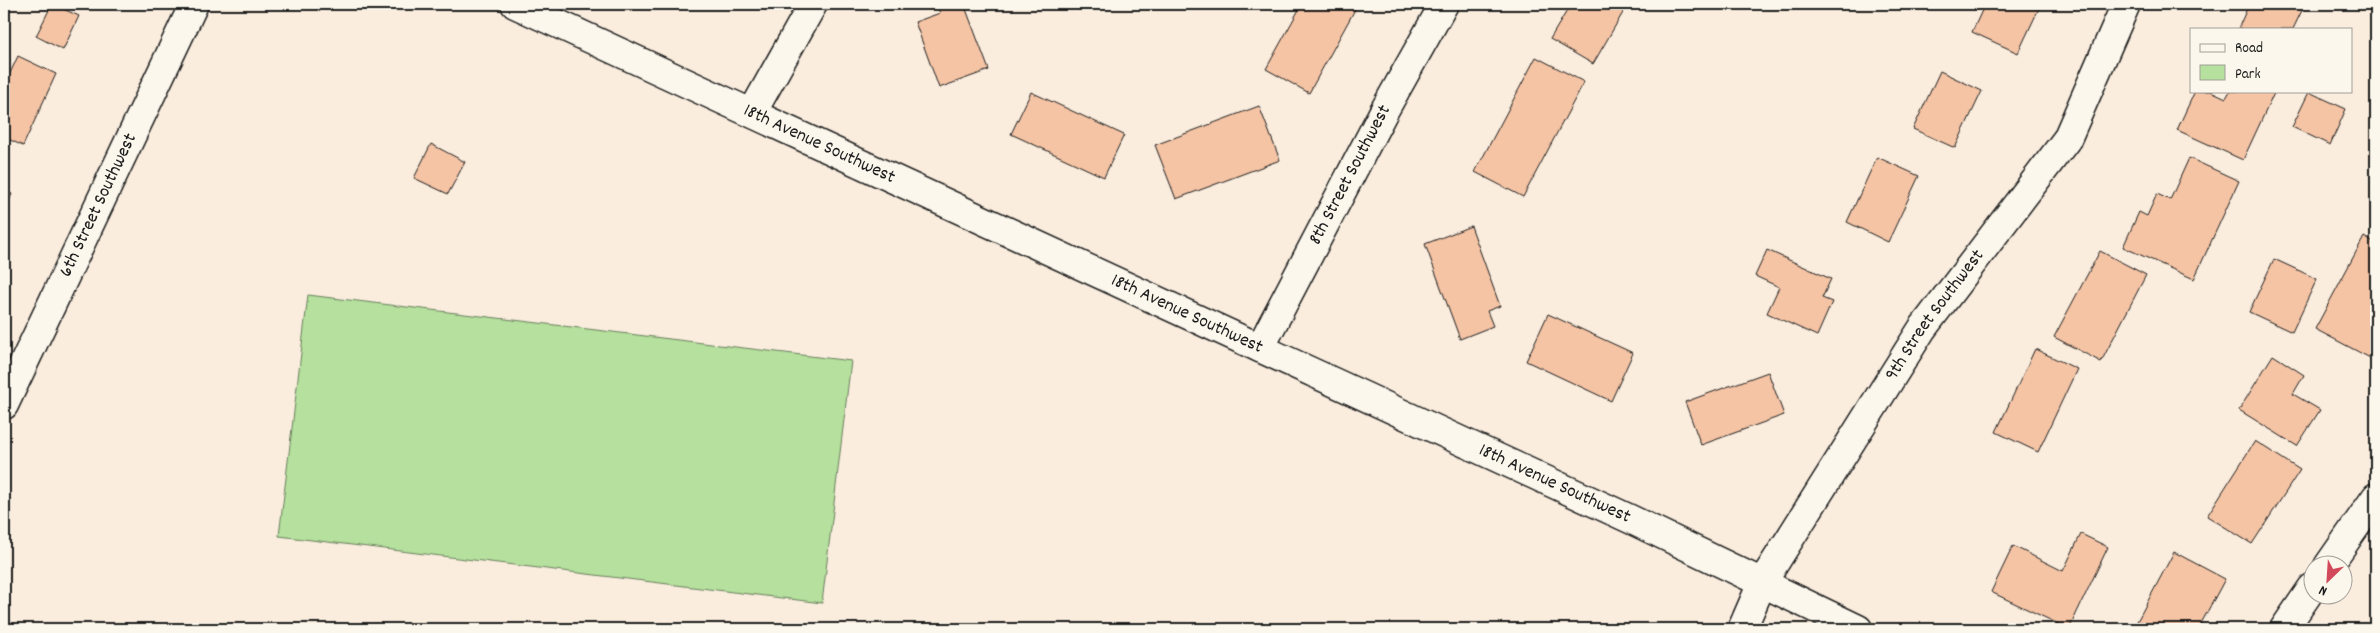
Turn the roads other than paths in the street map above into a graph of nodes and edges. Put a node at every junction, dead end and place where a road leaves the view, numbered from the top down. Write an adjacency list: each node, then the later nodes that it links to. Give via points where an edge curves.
1 (194, 4): 8 (street, 6th Street Southwest)
2 (515, 4): 6 (street, 18th Avenue Southwest)
3 (813, 4): 6 (street)
4 (1444, 4): 7 (street, 8th Street Southwest)
5 (2126, 4): 11 (street, 9th Street Southwest, via 2067,140 1922,329)
6 (752, 113): 7 (street, 18th Avenue Southwest)
7 (1260, 348): 11 (street, 18th Avenue Southwest)
8 (4, 405)
9 (2376, 497): 10 (street)
10 (2335, 556)
11 (1762, 583): 13 (street, 9th Street Southwest); 14 (street, 18th Avenue Southwest)
12 (2302, 603): 15 (street)
13 (1742, 629)
14 (1858, 629)
15 (2284, 629)

